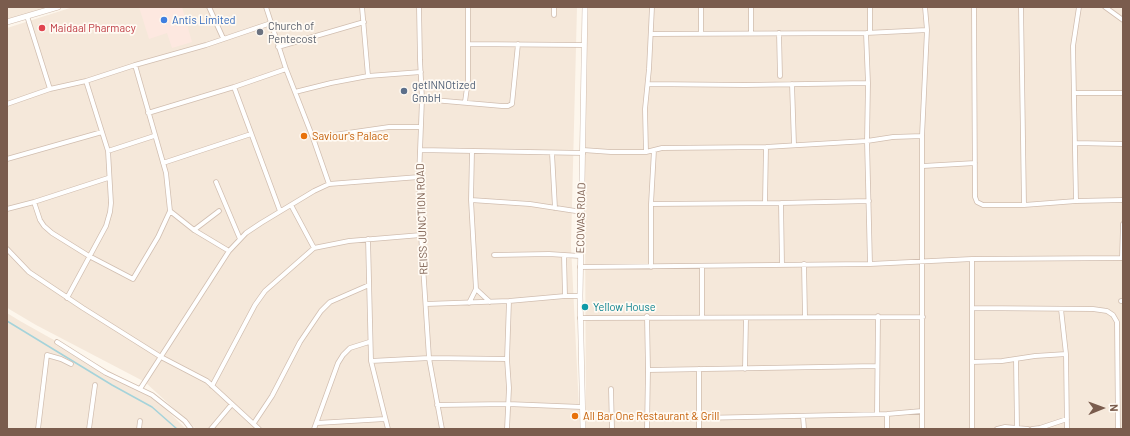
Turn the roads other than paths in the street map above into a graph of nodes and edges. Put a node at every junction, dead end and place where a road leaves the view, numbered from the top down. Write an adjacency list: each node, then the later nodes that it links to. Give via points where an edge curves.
1 (58, 7): 19 (street)
2 (209, 7): 30 (street)
3 (266, 7): 23 (street)
4 (362, 7): 22 (street)
5 (419, 7): 37 (street, REISS JUNCTION ROAD)
6 (468, 7): 31 (street)
7 (554, 7): 18 (street)
8 (585, 7): 33 (street, ECOWAS ROAD)
9 (652, 7): 28 (street)
10 (701, 7): 29 (street)
11 (751, 7): 26 (street)
12 (870, 7): 25 (street)
13 (925, 7): 24 (street)
14 (974, 7): 73 (street)
15 (1021, 7): 88 (street)
16 (1080, 7): 47 (street, via 1073,46)
17 (1105, 7): 20 (street)
18 (554, 15)
19 (27, 16): 21 (street); 45 (street)
20 (1123, 20)
21 (7, 22)
22 (364, 22): 34 (street); 38 (street)
23 (271, 23): 30 (street); 34 (street)
24 (927, 30): 25 (street); 57 (street)
25 (868, 32): 27 (street); 41 (street)
26 (751, 33): 27 (street); 29 (street)
27 (779, 33): 39 (street)
28 (651, 34): 29 (street); 42 (street)
29 (701, 34)
30 (223, 38): 35 (street)
31 (468, 44): 32 (street); 50 (street, via 468,87)
32 (518, 44): 33 (street); 50 (street, via 512,104 502,106)
33 (583, 45): 68 (street, ECOWAS ROAD)
34 (278, 47): 36 (street)
35 (135, 65): 40 (street); 52 (street)
36 (286, 69): 44 (street); 46 (street)
37 (421, 72): 38 (street); 49 (street, REISS JUNCTION ROAD)
38 (368, 76): 46 (street)
39 (780, 76)
40 (86, 81): 45 (street); 54 (street)
41 (868, 83): 43 (street); 59 (street)
42 (648, 84): 43 (street); 69 (street, via 645,109)
43 (792, 84): 62 (street)
44 (234, 87): 52 (street); 55 (street)
45 (50, 89): 51 (street)
46 (295, 92): 58 (street)
47 (1074, 93): 48 (street); 60 (street)
48 (1123, 93)
49 (422, 99): 50 (street); 53 (street, REISS JUNCTION ROAD)
50 (465, 102)
51 (7, 104)
52 (148, 113): 56 (street)
53 (420, 127): 58 (street, via 389,127); 64 (street, REISS JUNCTION ROAD)
54 (102, 132): 66 (street); 71 (street)
55 (251, 134): 72 (street); 93 (street)
56 (154, 136): 66 (street); 72 (street)
57 (922, 136): 59 (street); 74 (street)
58 (313, 138): 78 (street)
59 (866, 141): 62 (street); 81 (street)
60 (1076, 144): 61 (street); 82 (street)
61 (1123, 144)
62 (794, 145): 63 (street)
63 (766, 147): 65 (street); 85 (street)
64 (420, 150): 67 (street); 75 (street, REISS JUNCTION ROAD)
65 (654, 150): 69 (street); 84 (street)
66 (108, 151): 76 (street)
67 (472, 151): 70 (street); 79 (street)
68 (583, 151): 69 (street); 70 (street); 94 (street, ECOWAS ROAD)
69 (646, 152)
70 (552, 153): 89 (street)
71 (7, 159)
72 (163, 163): 91 (street)
73 (975, 163): 74 (street); 88 (street, via 977,202 983,205)
74 (923, 166): 109 (street)
75 (419, 177): 78 (street); 97 (street, REISS JUNCTION ROAD)
76 (108, 178): 83 (street); 105 (street, via 110,212 106,226)
77 (216, 182): 98 (street)
78 (329, 184): 87 (street)
79 (471, 200): 89 (street); 117 (street)
80 (1123, 200): 82 (street)
81 (869, 201): 86 (street); 111 (street)
82 (1076, 201): 88 (street)
83 (34, 202): 90 (street); 105 (street, via 44,226)
84 (651, 204): 85 (street); 115 (street)
85 (765, 204): 86 (street)
86 (780, 204): 112 (street)
87 (291, 205): 93 (street); 100 (street)
88 (1024, 205)
89 (556, 208): 94 (street)
90 (7, 209)
91 (170, 211): 96 (street); 105 (street, via 133,279)
92 (219, 211): 96 (street)
93 (280, 211): 98 (street)
94 (582, 212): 106 (street, ECOWAS ROAD)
95 (1123, 224): 107 (street)
96 (194, 230): 102 (street)
97 (421, 235): 99 (street); 124 (street, REISS JUNCTION ROAD)
98 (240, 239): 102 (street)
99 (368, 239): 100 (street); 116 (street)
100 (314, 248): 150 (street, via 265,290)
101 (7, 249): 120 (street, via 29,272)
102 (229, 252): 137 (street)
103 (494, 255): 104 (street)
104 (564, 255): 106 (street); 118 (street)
105 (89, 256): 120 (street)
106 (580, 256): 114 (street, ECOWAS ROAD)
107 (1123, 258): 108 (street)
108 (972, 259): 109 (street); 125 (street)
109 (923, 260): 111 (street); 131 (street)
110 (804, 264): 111 (street); 112 (street); 130 (street)
111 (870, 264)
112 (782, 265): 113 (street)
113 (702, 266): 115 (street); 129 (street)
114 (580, 267): 115 (street); 119 (street, ECOWAS ROAD)
115 (651, 267)
116 (369, 285): 135 (street); 165 (street, via 330,302 321,311 300,342 272,396)
117 (476, 289): 121 (street); 123 (street)
118 (565, 296): 119 (street); 122 (street)
119 (580, 296): 132 (street, ECOWAS ROAD)
120 (67, 298): 137 (street)
121 (490, 302): 122 (street); 123 (street)
122 (509, 302): 139 (street)
123 (469, 303): 124 (street)
124 (426, 304): 138 (street, REISS JUNCTION ROAD)
125 (972, 308): 126 (street); 142 (street)
126 (1061, 309): 136 (street); 145 (street, via 1093,309 1107,311 1113,315 1117,322)
127 (647, 316): 129 (street); 132 (street); 148 (street)
128 (878, 316): 130 (street); 131 (street); 144 (street)
129 (702, 317): 133 (street)
130 (805, 317): 133 (street)
131 (923, 317): 157 (street)
132 (580, 318): 156 (street, ECOWAS ROAD)
133 (746, 318): 147 (street)
134 (57, 342): 151 (street, via 106,373)
135 (369, 342): 141 (street); 166 (street, via 350,348 343,355)
136 (1066, 354): 140 (street); 163 (street)
137 (161, 357): 150 (street, via 202,378); 151 (street)
138 (429, 358): 139 (street); 141 (street); 155 (street, REISS JUNCTION ROAD)
139 (507, 359): 154 (street)
140 (1016, 359): 142 (street); 167 (street)
141 (371, 361): 162 (street)
142 (972, 362): 185 (street)
143 (72, 364): 168 (street, via 47,355)
144 (877, 366): 147 (street); 158 (street)
145 (1121, 368): 190 (street)
146 (699, 369): 147 (street); 148 (street); 161 (street)
147 (745, 369)
148 (648, 370): 180 (street)
149 (95, 385): 169 (street)
150 (212, 386): 153 (street)
151 (140, 389): 171 (street, via 162,402)
152 (611, 389): 179 (street)
153 (232, 404): 165 (street); 172 (street)
154 (508, 404): 155 (street); 156 (street); 177 (street)
155 (437, 405): 176 (street, REISS JUNCTION ROAD)
156 (582, 407): 178 (street, ECOWAS ROAD)
157 (922, 411): 159 (street); 184 (street)
158 (877, 414): 159 (street); 160 (street)
159 (887, 414): 183 (street)
160 (803, 416): 161 (street); 182 (street)
161 (699, 418): 181 (street)
162 (385, 419): 166 (street); 175 (street)
163 (1067, 419): 188 (street); 189 (street)
164 (140, 421): 170 (street)
165 (254, 423): 173 (street)
166 (317, 423): 174 (street)
167 (1017, 428): 186 (street); 187 (street)
168 (38, 429)
169 (89, 429)
170 (139, 429)
171 (191, 429)
172 (211, 429)
173 (259, 429)
174 (314, 429)
175 (388, 429)
176 (442, 429)
177 (507, 429)
178 (583, 429)
179 (612, 429)
180 (647, 429)
181 (699, 429)
182 (804, 429)
183 (887, 429)
184 (922, 429)
185 (972, 429)
186 (997, 429)
187 (1028, 429)
188 (1032, 429)
189 (1067, 429)
190 (1118, 429)

